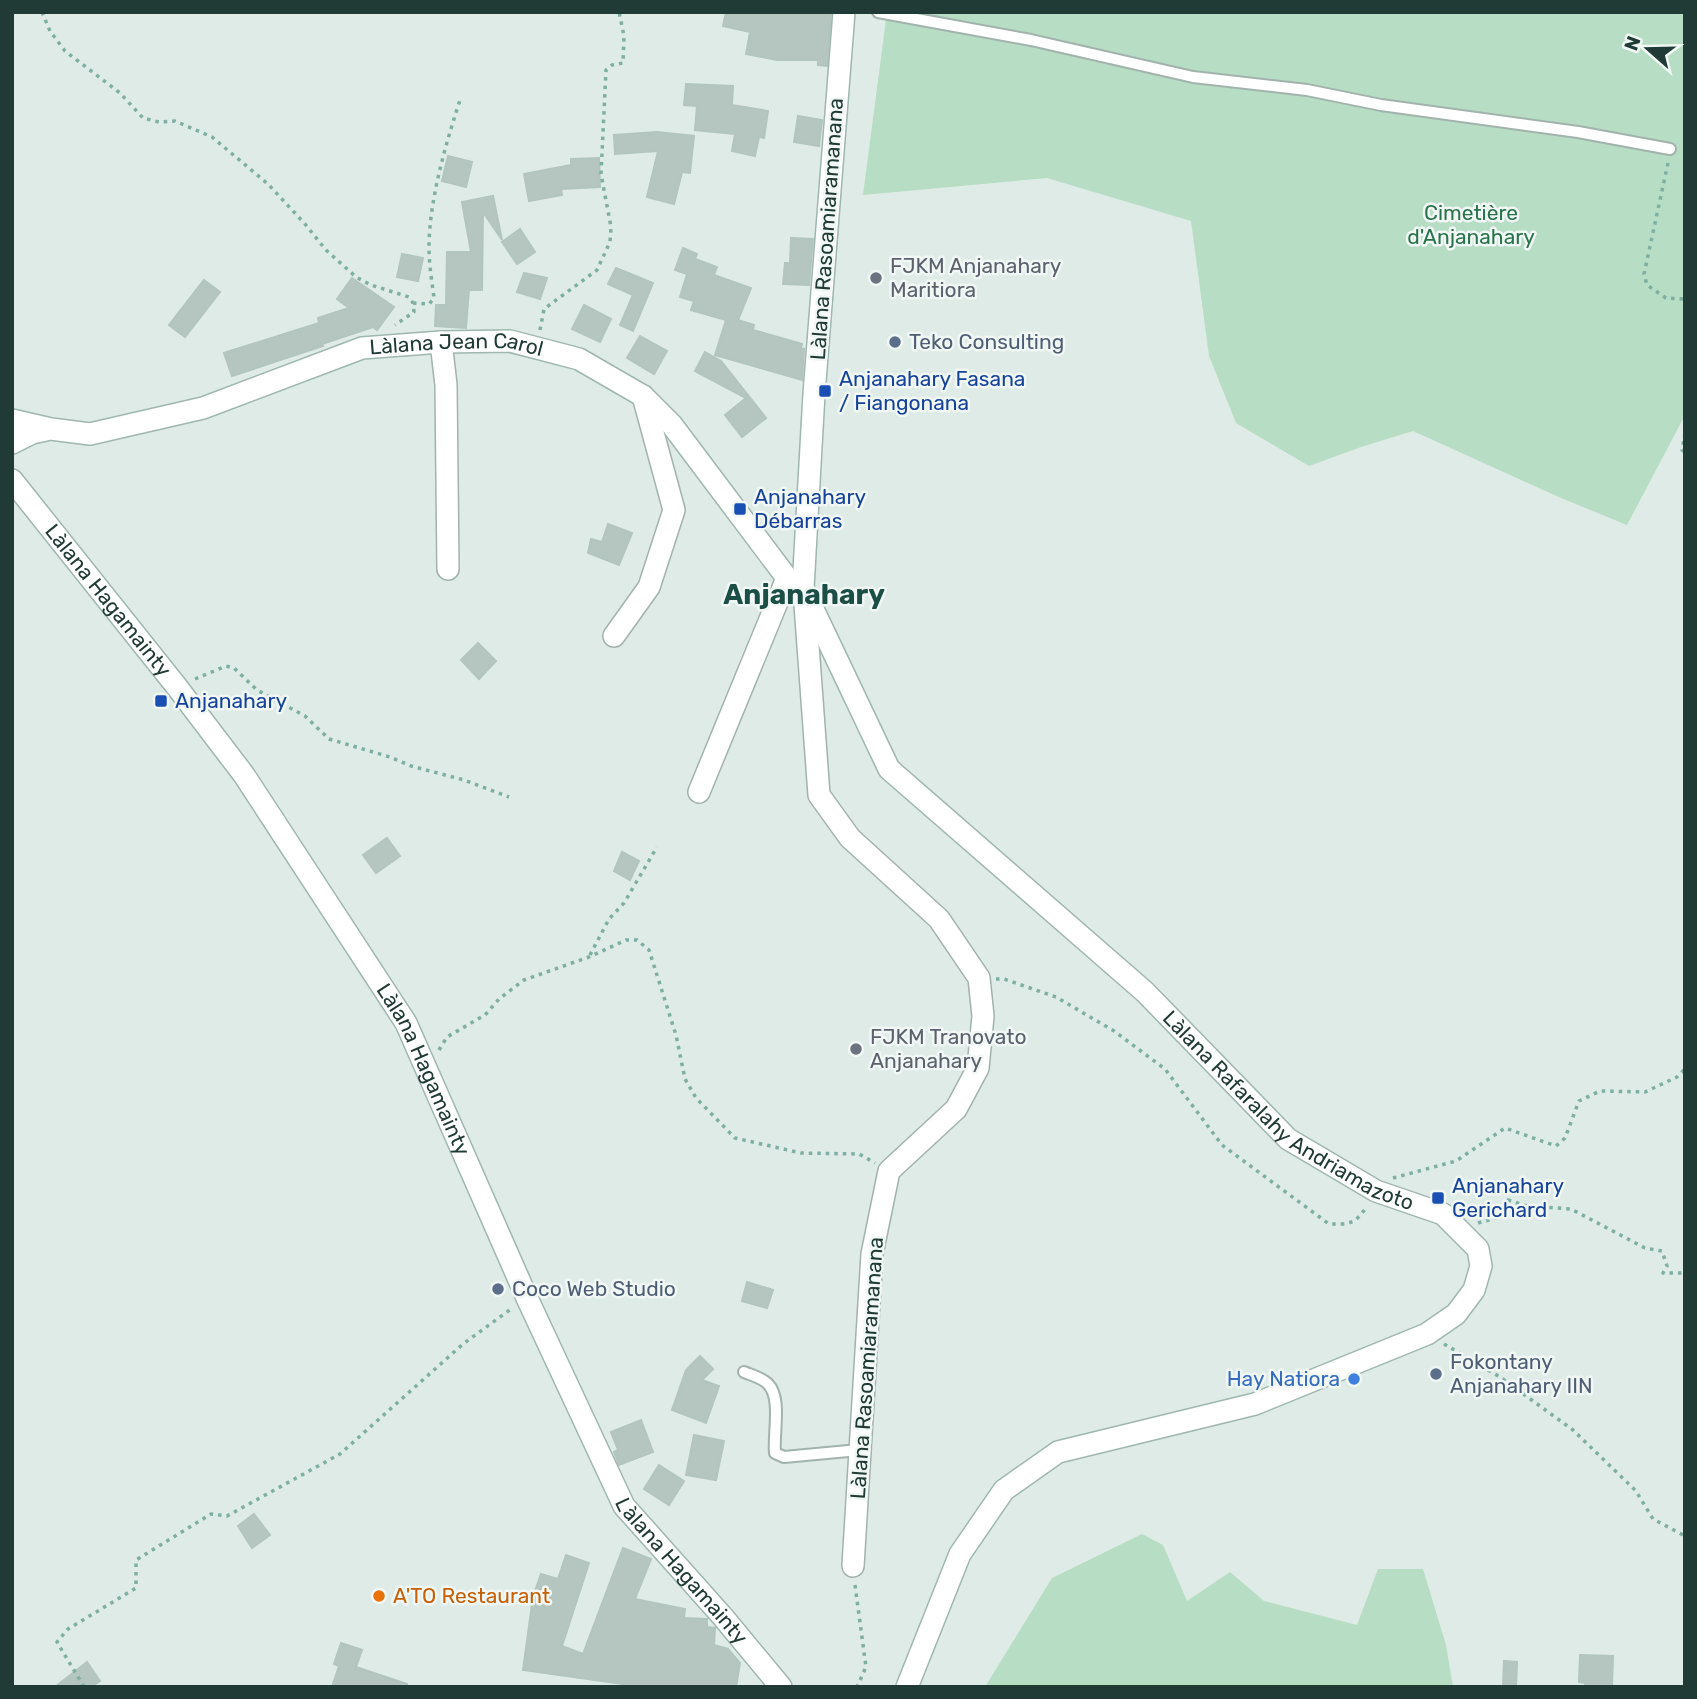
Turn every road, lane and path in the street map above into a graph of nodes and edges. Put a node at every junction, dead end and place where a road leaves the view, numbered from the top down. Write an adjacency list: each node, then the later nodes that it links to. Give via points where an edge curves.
1 (42, 12): 8 (path, via 65,51 120,93 143,118 175,121 212,137 268,184 356,277 409,297)
2 (619, 12): 11 (path, via 623,63 606,70 604,84 601,174 610,242 597,270 544,309 540,333)
3 (844, 12): 20 (main road, Làlana Rasoamiaramanana)
4 (878, 12): 6 (lane, via 1193,77 1307,89 1381,105)
5 (461, 97): 8 (path, via 436,192 429,247 434,298 429,304)
6 (1670, 149): 7 (path, via 1644,274 1647,285 1667,298)
7 (1685, 299)
8 (413, 303): 9 (path, via 414,312)
9 (393, 327)
10 (441, 341): 11 (main road, Làlana Jean Carol, via 510,341); 14 (main road, Làlana Jean Carol, via 362,348 190,411 90,434); 19 (main road, via 446,385)
11 (530, 346): 12 (main road, Làlana Jean Carol, via 579,359)
12 (643, 396): 20 (main road, Làlana Jean Carol, via 672,425); 21 (main road, via 674,510 649,587)
13 (16, 422): 14 (main road, Làlana Jean Carol)
14 (51, 429): 16 (main road)
15 (1685, 433): 17 (path)
16 (12, 443)
17 (1685, 452)
18 (14, 480): 22 (main road, Làlana Hagamainty)
19 (448, 569)
20 (795, 583): 23 (main road); 27 (main road, Làlana Rasoamiaramanana, via 819,796 850,838 939,919); 31 (main road, Làlana Rafaralahy Andriamazoto, via 889,769 1145,992 1288,1139)
21 (614, 636)
22 (177, 687): 24 (path, via 226,666 234,668 257,690 305,716 329,739); 28 (main road, Làlana Hagamainty, via 244,775 406,1023)
23 (699, 792)
24 (509, 797)
25 (657, 847): 26 (path)
26 (589, 957): 28 (path, via 524,980 485,1015 447,1037 443,1048); 30 (path, via 626,940 637,940 649,950 685,1079 696,1098 735,1138 801,1153 859,1154)
27 (979, 978): 30 (main road, Làlana Rasoamiaramanana, via 983,1016 978,1068 956,1110); 31 (path, via 1004,979 1056,996 1114,1031 1166,1069 1222,1145 1329,1224 1350,1224 1360,1217)
28 (424, 1061): 34 (main road, Làlana Hagamainty)
29 (1685, 1069): 31 (path, via 1645,1092 1600,1091 1579,1101 1565,1138 1556,1146 1505,1128 1456,1161 1394,1177)
30 (889, 1171): 37 (main road, Làlana Rasoamiaramanana, via 872,1254)
31 (1376, 1191): 32 (main road, Làlana Rafaralahy Andriamazoto, via 1443,1214)
32 (1455, 1224): 33 (path, via 1503,1216 1508,1200 1571,1209 1645,1248 1662,1251 1667,1266 1663,1273); 35 (main road, Làlana Rafaralahy Andriamazoto, via 1478,1249 1481,1266 1474,1290 1456,1314)
33 (1685, 1273)
34 (527, 1298): 40 (path, via 463,1344 340,1454 227,1516 211,1514 136,1560 136,1588 68,1629 57,1642); 41 (main road, Làlana Hagamainty, via 624,1506)
35 (1427, 1334): 38 (path, via 1500,1377 1573,1430 1636,1491 1653,1519); 43 (main road, Làlana Rafaralahy Andriamazoto, via 1255,1404 1058,1452 1004,1490 960,1554)
36 (744, 1372): 37 (lane, via 767,1382 777,1396 775,1453 784,1457)
37 (859, 1450): 39 (main road, Làlana Rasoamiaramanana)
38 (1685, 1536)
39 (853, 1566): 42 (path, via 866,1667)
40 (84, 1687)
41 (781, 1687)
42 (857, 1687)
43 (907, 1687)

